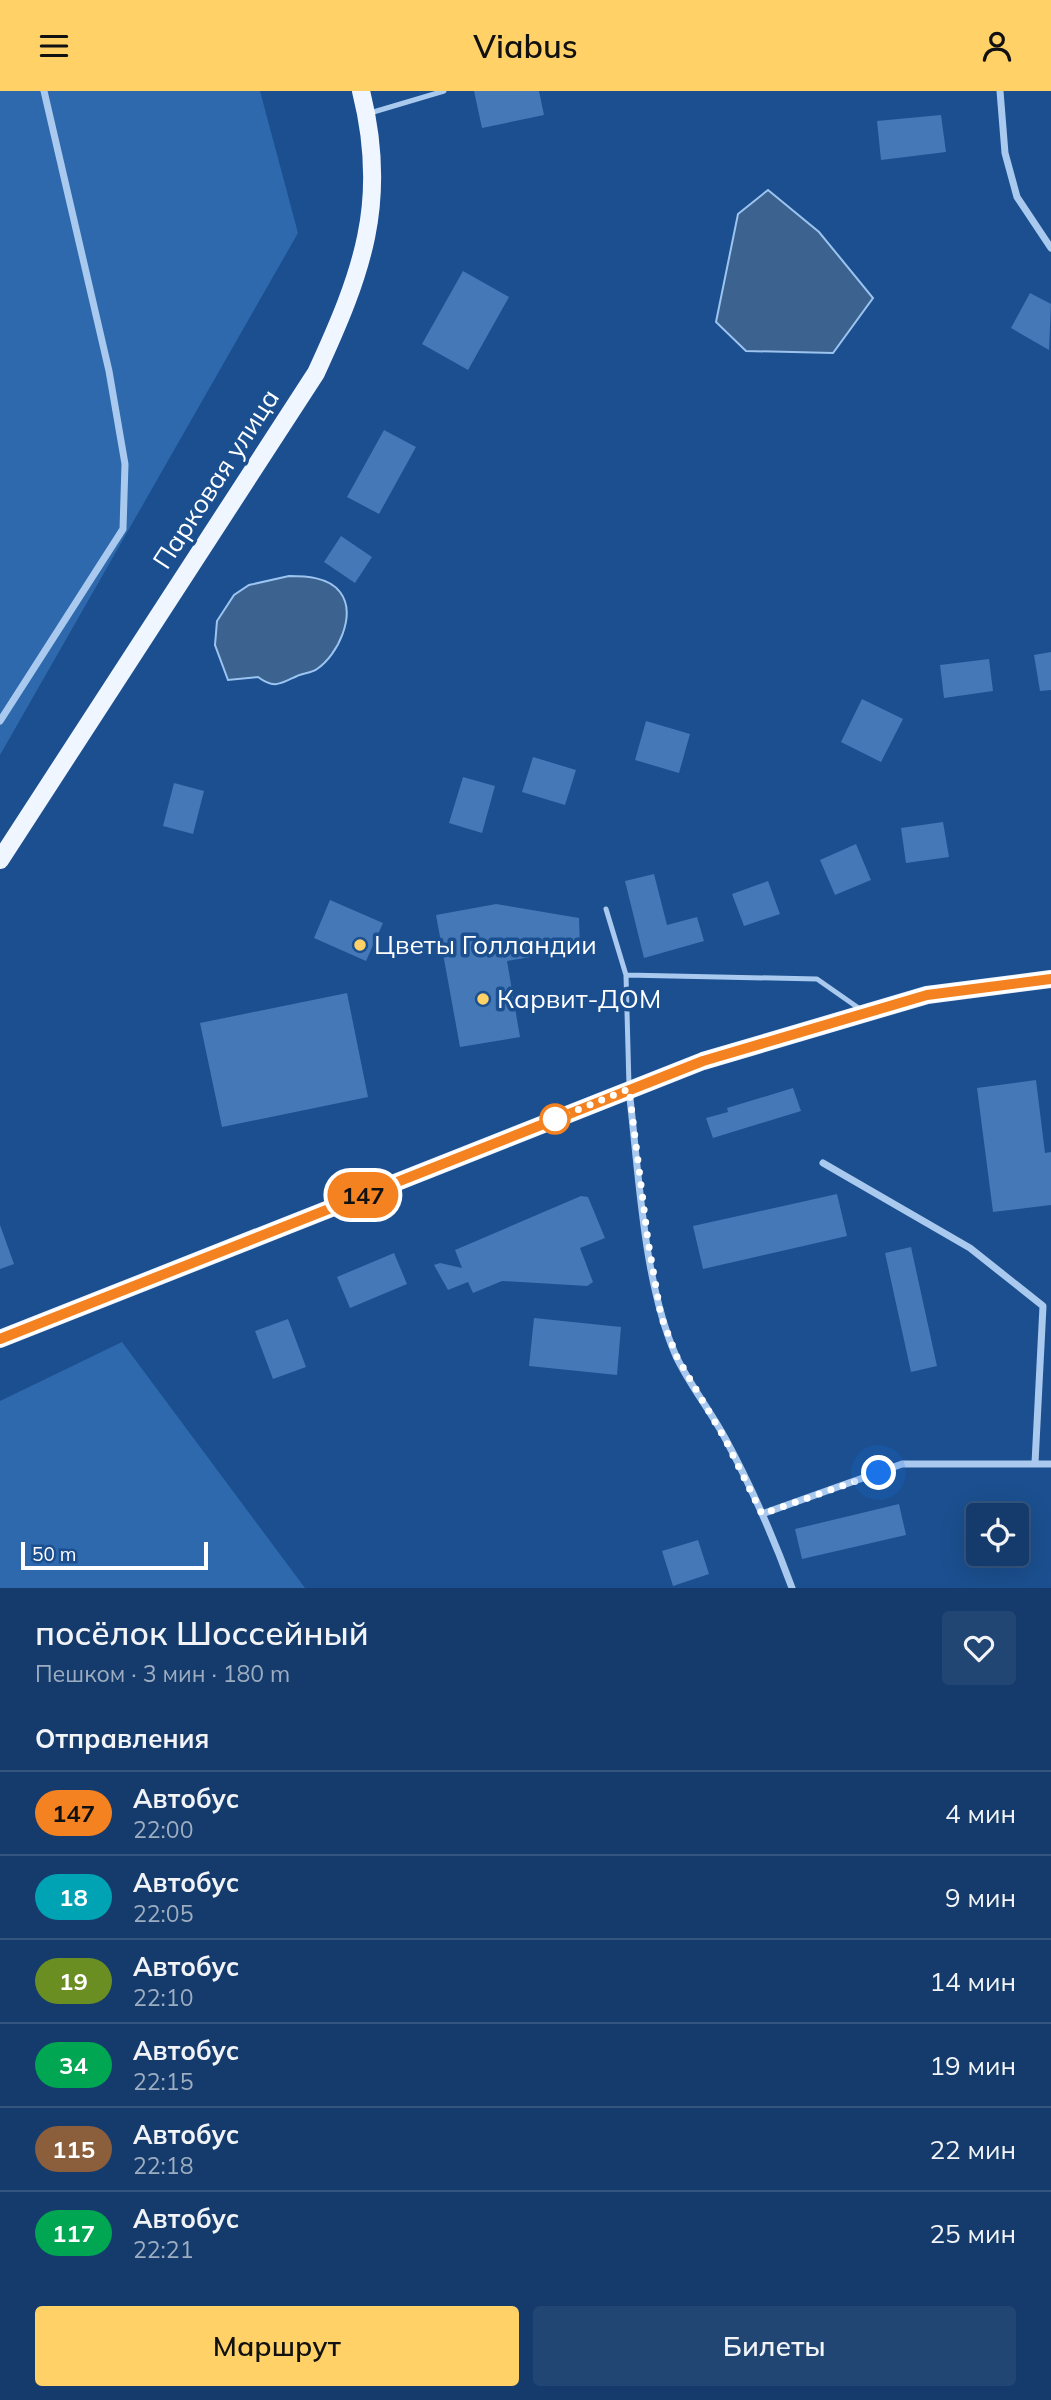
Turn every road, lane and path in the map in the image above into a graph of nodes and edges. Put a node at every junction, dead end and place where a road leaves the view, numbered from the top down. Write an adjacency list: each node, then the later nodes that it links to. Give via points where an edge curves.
1 (44, 91): 7 (street, via 111,385 125,464 123,529)
2 (361, 91): 5 (main road, Парковая улица)
3 (442, 91): 5 (lane)
4 (1000, 91): 6 (street, via 1005,153 1017,197)
5 (367, 114): 8 (main road, Парковая улица, via 374,185 368,236 348,304 316,373)
6 (1051, 248)
7 (0, 721)
8 (0, 860)
9 (606, 909): 10 (lane)
10 (626, 975): 12 (lane, via 817,979); 13 (lane)
11 (1051, 979): 12 (main road, via 927,995)
12 (865, 1013): 13 (main road, via 703,1061)
13 (629, 1089): 15 (main road); 18 (street, via 661,1316 677,1357)
14 (822, 1163): 16 (street, via 970,1248 1043,1306)
15 (0, 1339)
16 (1035, 1463): 17 (street); 18 (street, via 902,1464)
17 (1051, 1464)
18 (762, 1514): 19 (street)
19 (792, 1588)

